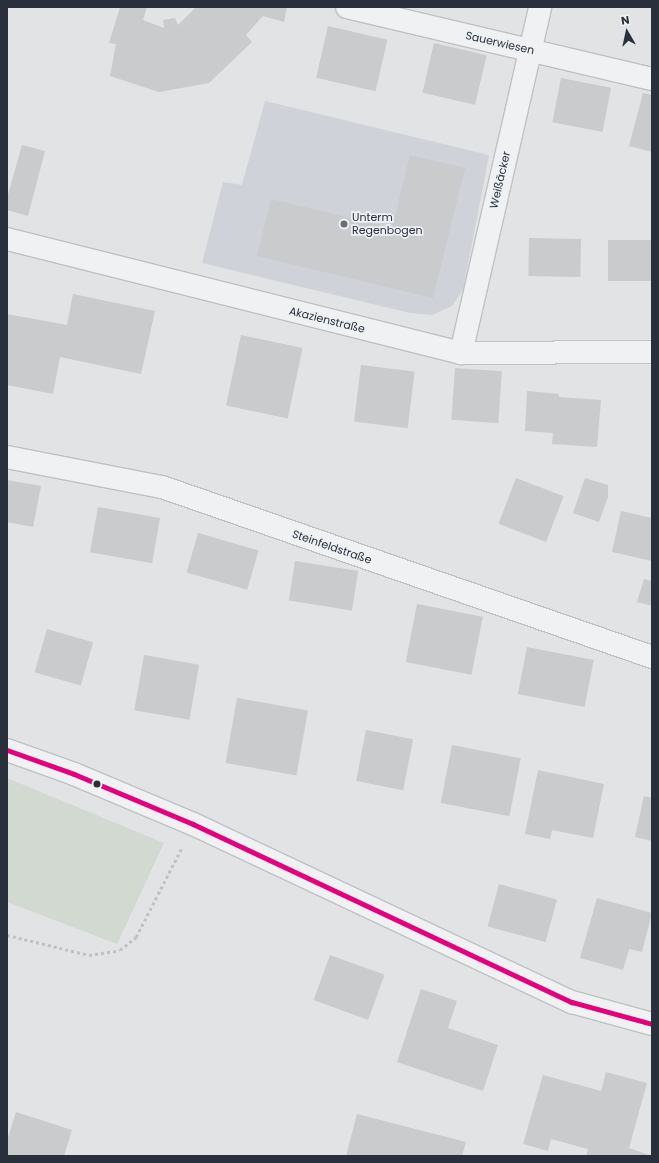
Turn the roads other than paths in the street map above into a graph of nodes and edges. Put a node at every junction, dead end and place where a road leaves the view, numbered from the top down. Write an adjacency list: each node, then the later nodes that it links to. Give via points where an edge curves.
1 (347, 7): 3 (street, Sauerwiesen)
2 (540, 7): 3 (street, Weißäcker)
3 (530, 50): 4 (street, Sauerwiesen); 7 (street, Weißäcker)
4 (652, 79)
5 (7, 239): 7 (street, Akazienstraße)
6 (652, 352): 7 (street, Akazienstraße)
7 (460, 353)
8 (7, 457): 9 (street, Steinfeldstraße, via 162,487)
9 (652, 657)
10 (7, 750): 11 (street, via 74,774 194,824 572,1002)
11 (652, 1024)

